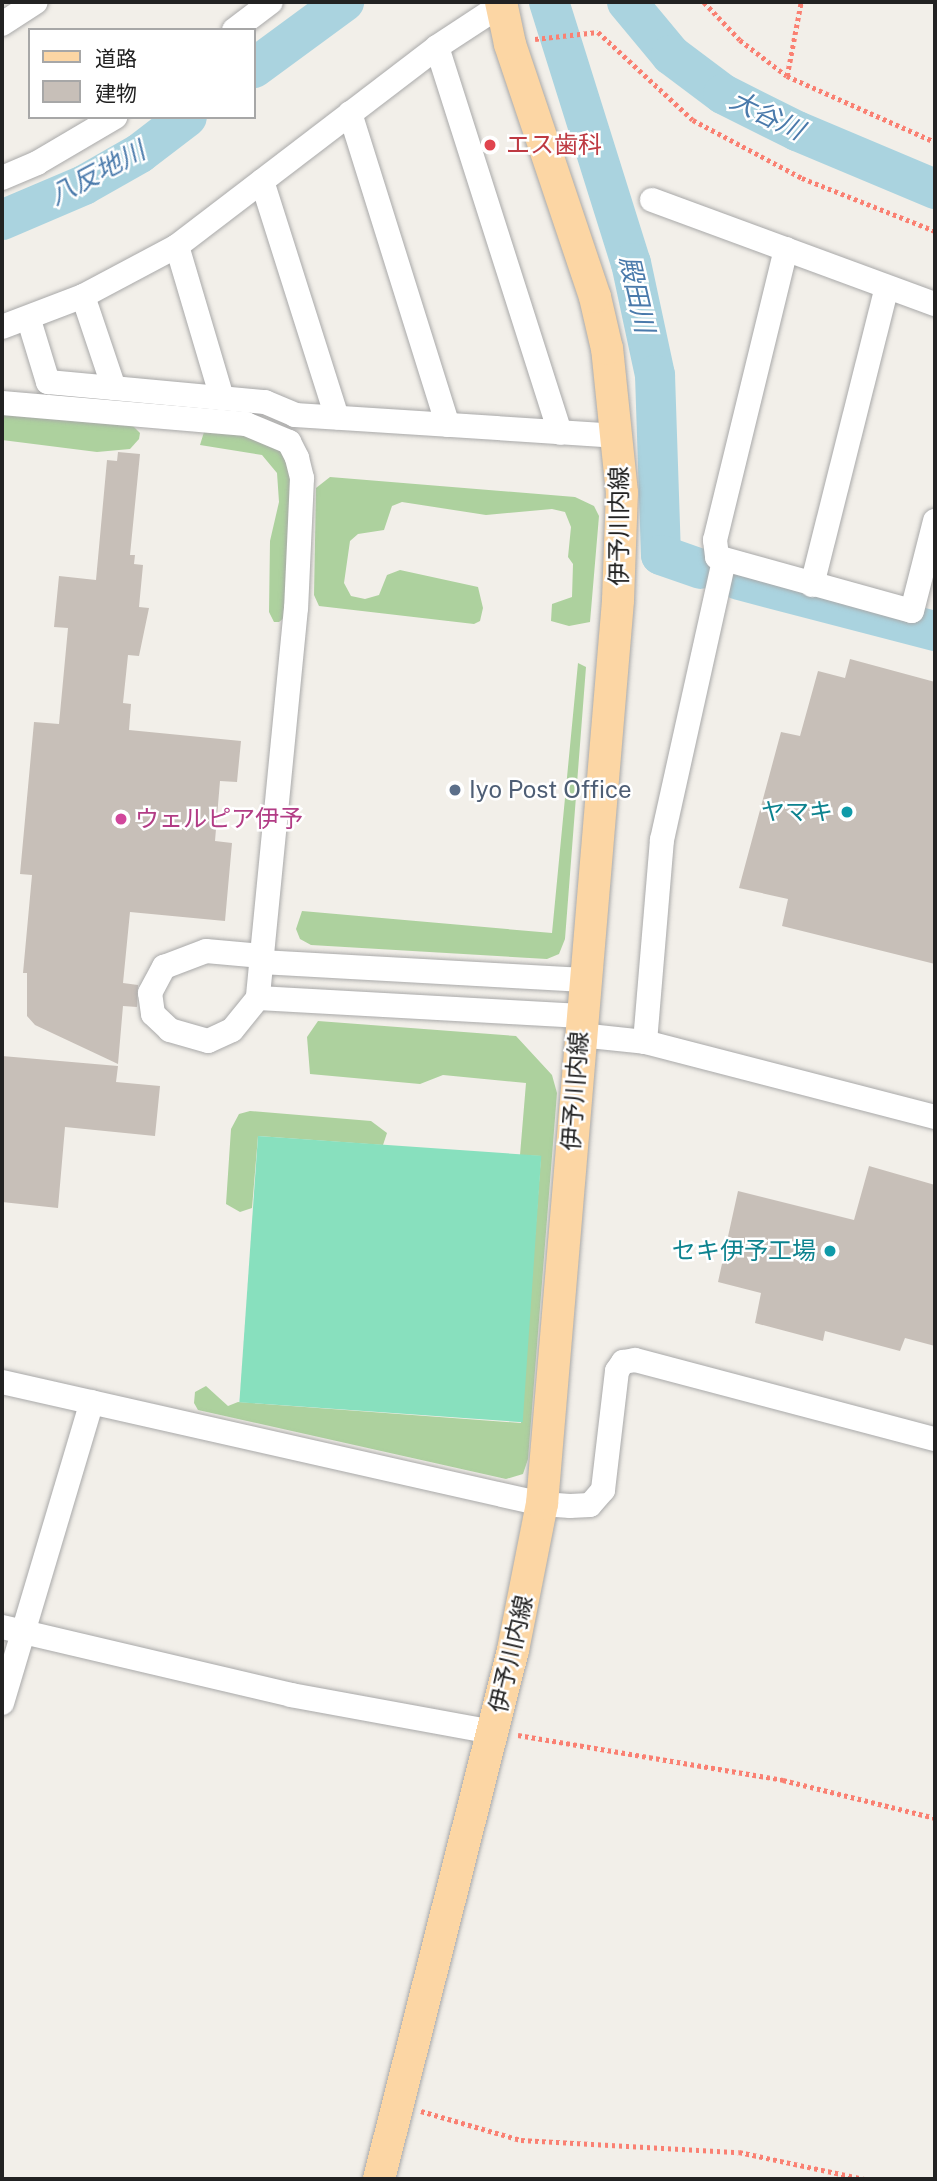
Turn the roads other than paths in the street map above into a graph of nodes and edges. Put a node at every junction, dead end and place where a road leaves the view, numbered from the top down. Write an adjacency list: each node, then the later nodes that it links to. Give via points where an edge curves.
1 (36, 2): 4 (street)
2 (271, 2): 5 (street)
3 (501, 3): 6 (street); 25 (main road, 伊予川内線, via 510,44 595,297)
4 (2, 24)
5 (237, 28)
6 (437, 47): 7 (street); 24 (street)
7 (350, 113): 10 (street); 23 (street)
8 (112, 119): 9 (street, via 47,158)
9 (2, 178)
10 (262, 181): 12 (street); 22 (street)
11 (652, 200): 13 (street)
12 (177, 246): 15 (street); 20 (street)
13 (786, 249): 14 (street); 27 (street, via 715,540 717,557)
14 (887, 287): 16 (street); 28 (street)
15 (83, 296): 17 (street); 19 (street)
16 (935, 304)
17 (29, 320): 18 (street); 19 (street, via 48,382)
18 (2, 327)
19 (114, 388): 20 (street)
20 (222, 398): 22 (street, via 265,402 295,415)
21 (2, 403): 29 (street, via 246,424 269,430 289,442 293,450 302,478 296,608)
22 (337, 417): 23 (street)
23 (448, 425): 24 (street)
24 (561, 433): 25 (street)
25 (618, 436): 30 (main road, 伊予川内線, via 619,586)
26 (935, 522): 28 (street, via 912,611)
27 (724, 561): 28 (street); 33 (street, via 662,840)
28 (812, 585)
29 (261, 959): 30 (street); 31 (street); 31 (street, via 191,954 164,967 155,977 149,1004 170,1030 208,1041 232,1030)
30 (584, 980): 32 (main road, 伊予川内線)
31 (258, 998): 32 (street)
32 (580, 1026): 33 (street); 38 (main road, 伊予川内線)
33 (645, 1042): 34 (street)
34 (935, 1117)
35 (2, 1382): 36 (street)
36 (92, 1402): 38 (street); 39 (street)
37 (935, 1440): 38 (street, via 635,1360 623,1362 617,1371 606,1475 598,1500 580,1506)
38 (542, 1504): 41 (main road, 伊予川内線)
39 (12, 1630): 40 (street); 41 (street, via 292,1695)
40 (2, 1703)
41 (493, 1732): 42 (main road, 伊予川内線)
42 (379, 2179)

